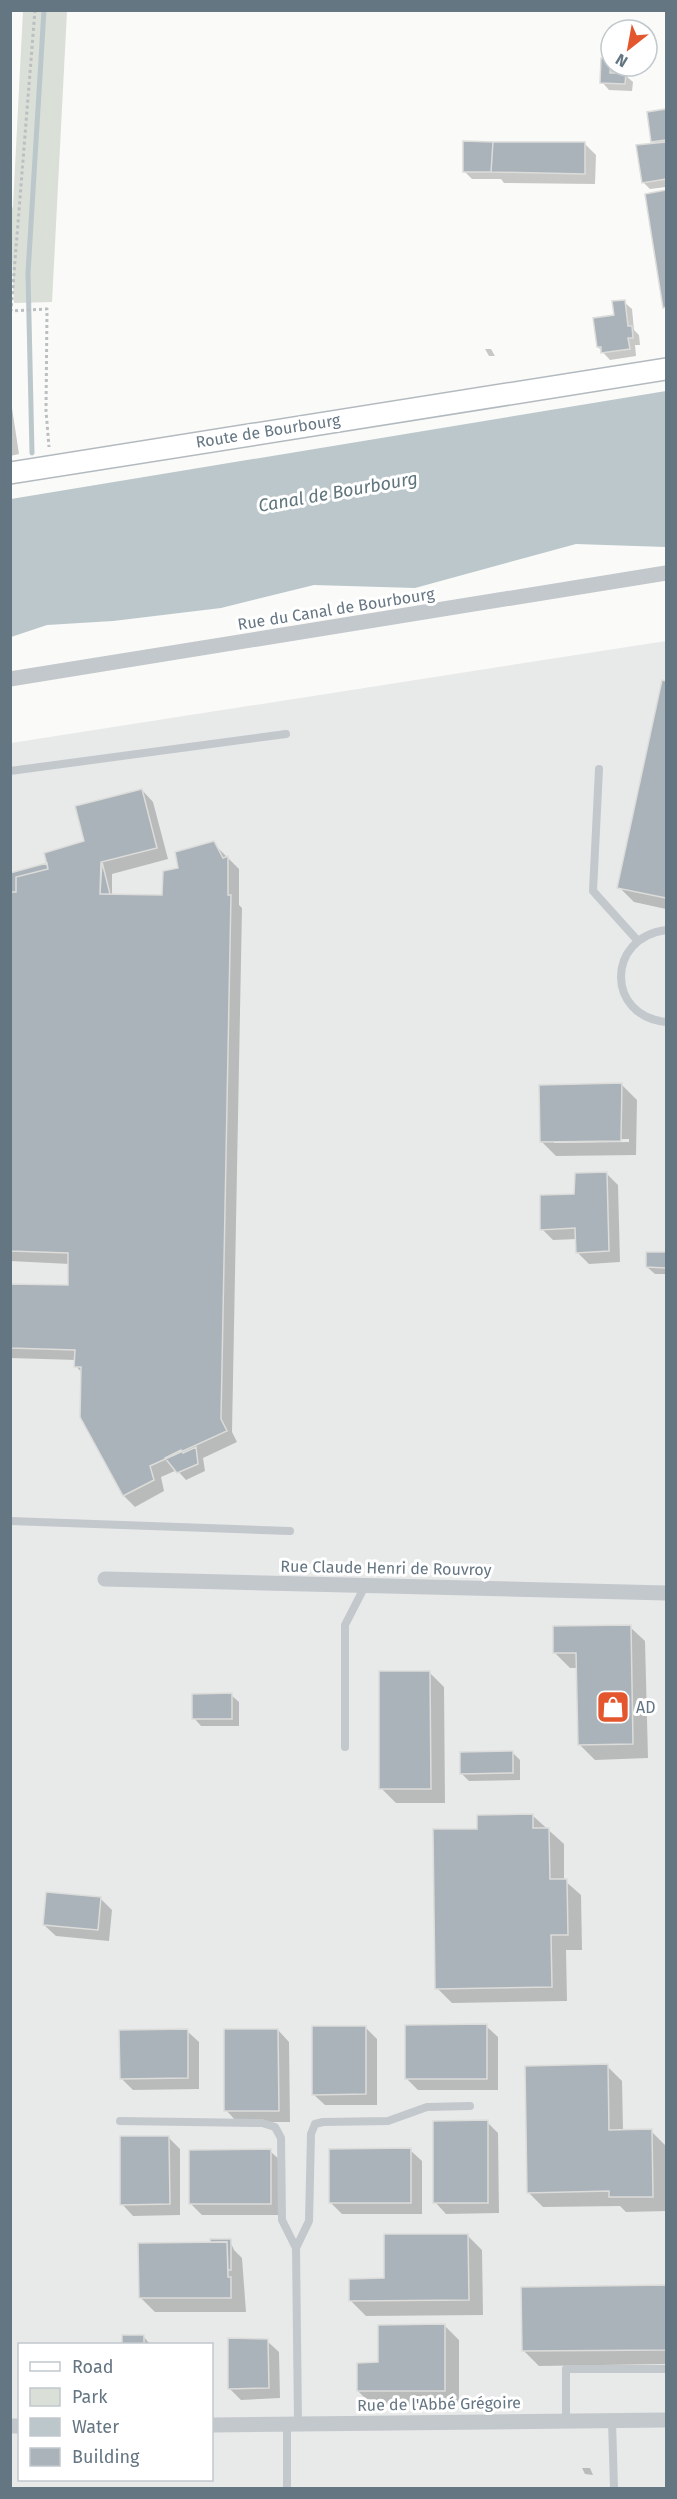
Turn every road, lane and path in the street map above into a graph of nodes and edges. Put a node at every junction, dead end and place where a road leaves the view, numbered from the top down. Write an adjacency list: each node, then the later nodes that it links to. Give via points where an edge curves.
1 (35, 10): 5 (path, via 11,311 47,309 46,411)
2 (666, 359): 4 (main road, Route de Bourbourg)
3 (666, 369): 4 (main road, Route de Bourbourg)
4 (525, 390): 5 (main road, Route de Bourbourg)
5 (51, 467): 6 (main road, Route de Bourbourg)
6 (10, 473)
7 (666, 573): 8 (street, Rue du Canal de Bourbourg)
8 (10, 679)
9 (286, 735): 11 (lane)
10 (599, 769): 13 (lane, via 593,891)
11 (10, 771)
12 (666, 930): 13 (lane)
13 (638, 941): 14 (lane, via 623,963 623,990 639,1013)
14 (666, 1022)
15 (10, 1521): 16 (lane)
16 (290, 1531)
17 (105, 1579): 18 (street, Rue Claude Henri de Rouvroy)
18 (365, 1586): 19 (street, Rue Claude Henri de Rouvroy); 20 (lane, via 345,1625)
19 (666, 1593)
20 (345, 1747)
21 (470, 2106): 23 (lane, via 427,2107 388,2121 315,2124 311,2134 309,2221)
22 (120, 2121): 23 (lane, via 262,2123 275,2127 281,2138 282,2220)
23 (296, 2248): 28 (lane)
24 (666, 2369): 26 (lane, via 566,2369)
25 (666, 2420): 27 (street, Rue de l'Abbé Grégoire)
26 (566, 2421): 27 (street, Rue de l'Abbé Grégoire); 28 (street, Rue de l'Abbé Grégoire)
27 (612, 2421): 31 (lane)
28 (292, 2424): 29 (street, Rue de l'Abbé Grégoire); 30 (lane)
29 (213, 2425)
30 (287, 2488)
31 (614, 2488)

